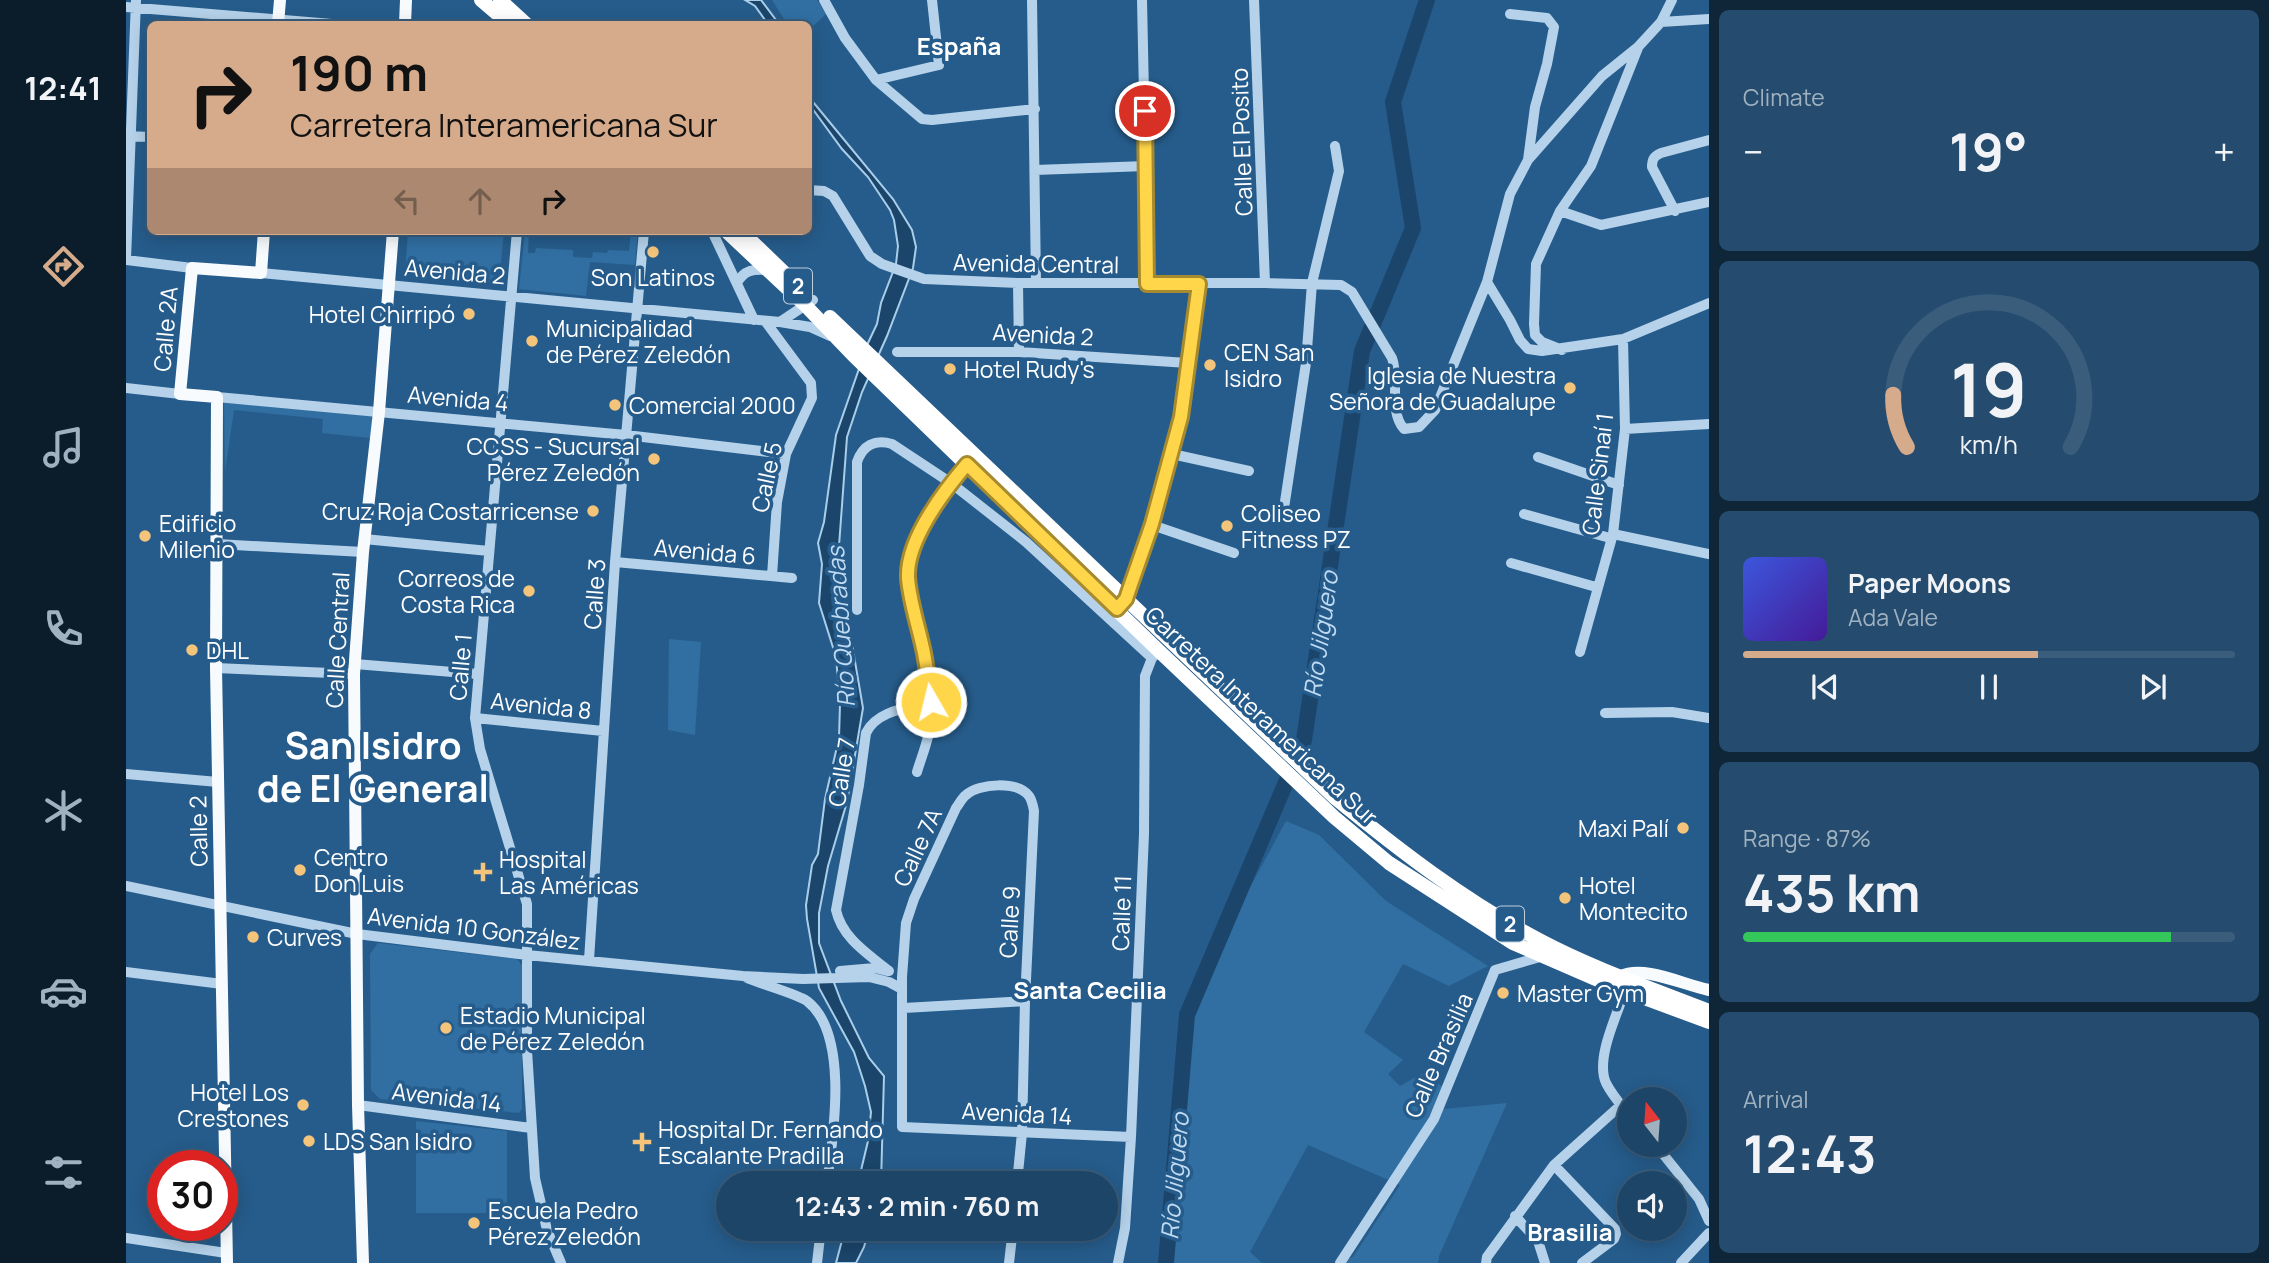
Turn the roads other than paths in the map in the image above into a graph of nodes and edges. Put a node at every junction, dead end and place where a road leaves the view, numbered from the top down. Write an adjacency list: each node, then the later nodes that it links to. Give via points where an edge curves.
1 (280, 0): 15 (main road)
2 (406, 0): 16 (main road)
3 (481, 0): 17 (highway)
4 (500, 0): 18 (highway)
5 (824, 0): 21 (street)
6 (932, 0): 21 (street, via 939,65)
7 (1032, 0): 22 (street)
8 (1142, 0): 28 (street)
9 (1254, 0): 49 (street, Calle El Posito)
10 (1672, 0): 19 (street)
11 (133, 5): 14 (street); 23 (street)
12 (1510, 14): 27 (street, via 1547,18 1554,27)
13 (1709, 19): 19 (street)
14 (262, 21)
15 (278, 21)
16 (405, 21)
17 (506, 21)
18 (523, 21)
19 (1661, 22): 20 (street)
20 (1638, 47): 27 (street, via 1602,76); 32 (street, via 1591,166)
21 (876, 80): 22 (street, via 922,119)
22 (1035, 109): 29 (street)
23 (129, 136): 24 (street); 41 (street)
24 (147, 137)
25 (1709, 140): 33 (street, via 1661,153 1652,161)
26 (1335, 146): 50 (street, via 1339,171)
27 (1528, 160): 45 (street, via 1510,194)
28 (1146, 166): 29 (street); 51 (street)
29 (1035, 170): 48 (street)
30 (812, 190): 47 (street, Avenida Central, via 833,196 866,251 881,264 924,279)
31 (1709, 202): 33 (street)
32 (1560, 211): 33 (street, via 1601,225); 62 (street, via 1536,264 1534,324 1535,335 1542,342)
33 (1675, 211)
34 (264, 235): 44 (main road)
35 (393, 235): 53 (main road, Calle Central)
36 (517, 235): 54 (street, Calle 1)
37 (644, 235): 57 (street, Calle 3)
38 (714, 235): 46 (street, Calle 5)
39 (730, 235): 43 (highway, Carretera Interamericana Sur / 2)
40 (745, 235): 55 (highway, Carretera Interamericana Sur / 2)
41 (126, 260): 42 (street, Avenida 2)
42 (192, 268): 44 (main road, Avenida 2); 67 (main road, Calle 2A)
43 (767, 270): 46 (street, via 747,271); 55 (highway, Carretera Interamericana Sur / 2)
44 (261, 273): 53 (street, Avenida 2)
45 (1487, 282): 50 (street, Avenida Central, via 1435,410 1419,427 1404,429 1397,417 1396,369 1385,344 1352,292 1341,285); 62 (street, via 1528,349)
46 (737, 283): 58 (street, Calle 5)
47 (1018, 283): 48 (street, Avenida Central); 64 (street)
48 (1036, 283): 51 (street, Avenida Central)
49 (1265, 283): 50 (street, Avenida Central); 52 (street, Avenida Central)
50 (1312, 283): 81 (street, via 1306,363)
51 (1147, 284): 52 (street, Avenida Central)
52 (1199, 284): 65 (street)
53 (390, 287): 54 (street, Avenida 2); 69 (main road, Calle Central)
54 (511, 297): 57 (street, Avenida 2); 70 (street, Calle 1)
55 (809, 302): 59 (street); 61 (highway, Carretera Interamericana Sur / 2)
56 (1709, 303): 60 (street)
57 (638, 310): 58 (street, Avenida 2); 73 (street, Calle 3)
58 (760, 321): 59 (street, Avenida 2); 74 (street, Calle 5, via 813,388)
59 (780, 322): 61 (street, Avenida 2, via 810,327)
60 (1623, 339): 62 (street); 72 (street, Calle Sinaí 1)
61 (850, 346): 77 (highway, Carretera Interamericana Sur / 2)
62 (1562, 350)
63 (897, 352): 64 (street, Avenida 2)
64 (1019, 352): 65 (street, Avenida 2)
65 (1188, 363): 75 (street)
66 (126, 388): 67 (street, Avenida 4)
67 (180, 394): 68 (main road, Avenida 4)
68 (217, 397): 69 (street, Avenida 4); 85 (main road, Calle 2)
69 (379, 412): 70 (street, Avenida 4); 86 (main road, Calle Central)
70 (499, 423): 73 (street, Avenida 4); 87 (street, Calle 1)
71 (1709, 424): 72 (street)
72 (1625, 429): 80 (street, Calle Sinaí 1)
73 (626, 435): 74 (street, Avenida 4); 90 (street, Calle 3)
74 (786, 454): 92 (street, Calle 5)
75 (1172, 454): 78 (street); 83 (street)
76 (1538, 457): 80 (street)
77 (972, 459): 79 (street); 95 (highway, Carretera Interamericana Sur / 2)
78 (1249, 471)
79 (951, 483): 96 (street, via 892,444 873,443 860,452); 97 (street); 102 (street, via 909,563)
80 (1619, 485): 84 (street, Calle Sinaí 1)
81 (1284, 508)
82 (1524, 513): 84 (street)
83 (1152, 524): 88 (street); 95 (street)
84 (1611, 536): 89 (street); 94 (street, Calle Sinaí 1)
85 (217, 544): 86 (street); 99 (main road, Calle 2)
86 (363, 546): 87 (street); 100 (main road, Calle Central)
87 (489, 551): 101 (street, Calle 1)
88 (1234, 553)
89 (1709, 554)
90 (615, 562): 92 (street, Avenida 6); 106 (street, Calle 3)
91 (1511, 562): 94 (street)
92 (772, 576): 93 (street, Avenida 6)
93 (792, 578)
94 (1596, 587): 98 (street, Calle Sinaí 1)
95 (1121, 604): 97 (highway, Carretera Interamericana Sur / 2)
96 (857, 610)
97 (1160, 650): 114 (highway, Carretera Interamericana Sur / 2, via 1334,817 1389,863); 120 (highway, Carretera Interamericana Sur / 2, via 1422,867 1541,941); 139 (street, Calle 11, via 1145,676 1144,834)
98 (1580, 652)
99 (216, 668): 100 (street, Avenida 8); 109 (main road, Calle 2)
100 (354, 669): 101 (street, Avenida 8); 113 (main road, Calle Central)
101 (477, 674): 104 (street, Calle 1)
102 (931, 702): 107 (street, via 931,722); 115 (street, Calle 7, via 885,715 866,733 836,910)
103 (1605, 713): 105 (street, via 1672,712)
104 (475, 718): 106 (street, Avenida 8); 116 (street, Calle 1, via 480,749 527,904)
105 (1709, 718)
106 (603, 731): 118 (street, Calle 3)
107 (918, 772)
108 (126, 774): 109 (street)
109 (218, 782): 112 (main road, Calle 2)
110 (1024, 791): 124 (street, Calle 7A, via 1003,786 975,789 956,808 906,923); 130 (street, Calle 9, via 1031,797 1034,811)
111 (126, 886): 112 (street, Avenida 10 González)
112 (221, 906): 113 (street, Avenida 10 González); 125 (main road, Calle 2)
113 (357, 933): 116 (street, Avenida 10 González); 135 (main road, Calle Central)
114 (1513, 943): 117 (highway, Carretera Interamericana Sur / 2); 120 (highway)
115 (855, 944): 119 (street, Calle 7); 122 (street, via 857,966)
116 (527, 955): 118 (street, Avenida 10 González); 137 (street, Calle 1)
117 (1540, 957): 128 (highway, Carretera Interamericana Sur / 2); 156 (street, Calle Brasilia, via 1495,970 1434,1119)
118 (589, 960): 123 (street, Avenida 10 González)
119 (888, 971): 122 (street, Avenida 10 González, via 875,968); 124 (street, Avenida 10 González)
120 (1611, 971): 127 (main road, via 1645,972); 128 (highway); 129 (highway, Carretera Interamericana Sur / 2)
121 (126, 972): 125 (street)
122 (847, 973): 123 (street, Avenida 10 González); 126 (street, Avenida 10 González)
123 (743, 976): 142 (street, via 807,1001 826,1033 836,1086)
124 (902, 977): 126 (street)
125 (222, 984): 150 (main road, Calle 2)
126 (902, 989): 131 (street)
127 (1709, 990)
128 (1625, 991): 129 (highway); 133 (highway, Carretera Interamericana Sur / 2); 134 (street, via 1602,1068)
129 (1670, 996): 132 (highway, Carretera Interamericana Sur / 2)
130 (1025, 1001): 131 (street); 138 (street, Calle 9)
131 (904, 1009): 138 (street, Avenida 14, via 902,1127)
132 (1709, 1011)
133 (1709, 1022)
134 (1617, 1100)
135 (358, 1105): 137 (street, Avenida 14); 151 (main road, Calle Central)
136 (1617, 1108): 141 (street)
137 (531, 1128): 152 (street, Calle 1, via 537,1189)
138 (1022, 1133): 139 (street, Avenida 14); 143 (street, Calle 9)
139 (1131, 1137): 155 (street, Calle 11)
140 (1665, 1157): 145 (street, via 1699,1199)
141 (1554, 1165): 144 (street); 159 (street, via 1615,1229 1614,1239)
142 (829, 1171)
143 (1018, 1171)
144 (1515, 1216): 157 (street); 158 (street, via 1538,1241)
145 (1709, 1223): 146 (street)
146 (1708, 1235): 160 (street)
147 (126, 1238): 150 (street)
148 (820, 1241): 153 (street)
149 (1012, 1241): 154 (street)
150 (227, 1258)
151 (363, 1263)
152 (561, 1263)
153 (817, 1263)
154 (1009, 1263)
155 (1118, 1263)
156 (1340, 1263)
157 (1486, 1263)
158 (1545, 1263)
159 (1582, 1263)
160 (1681, 1263)

